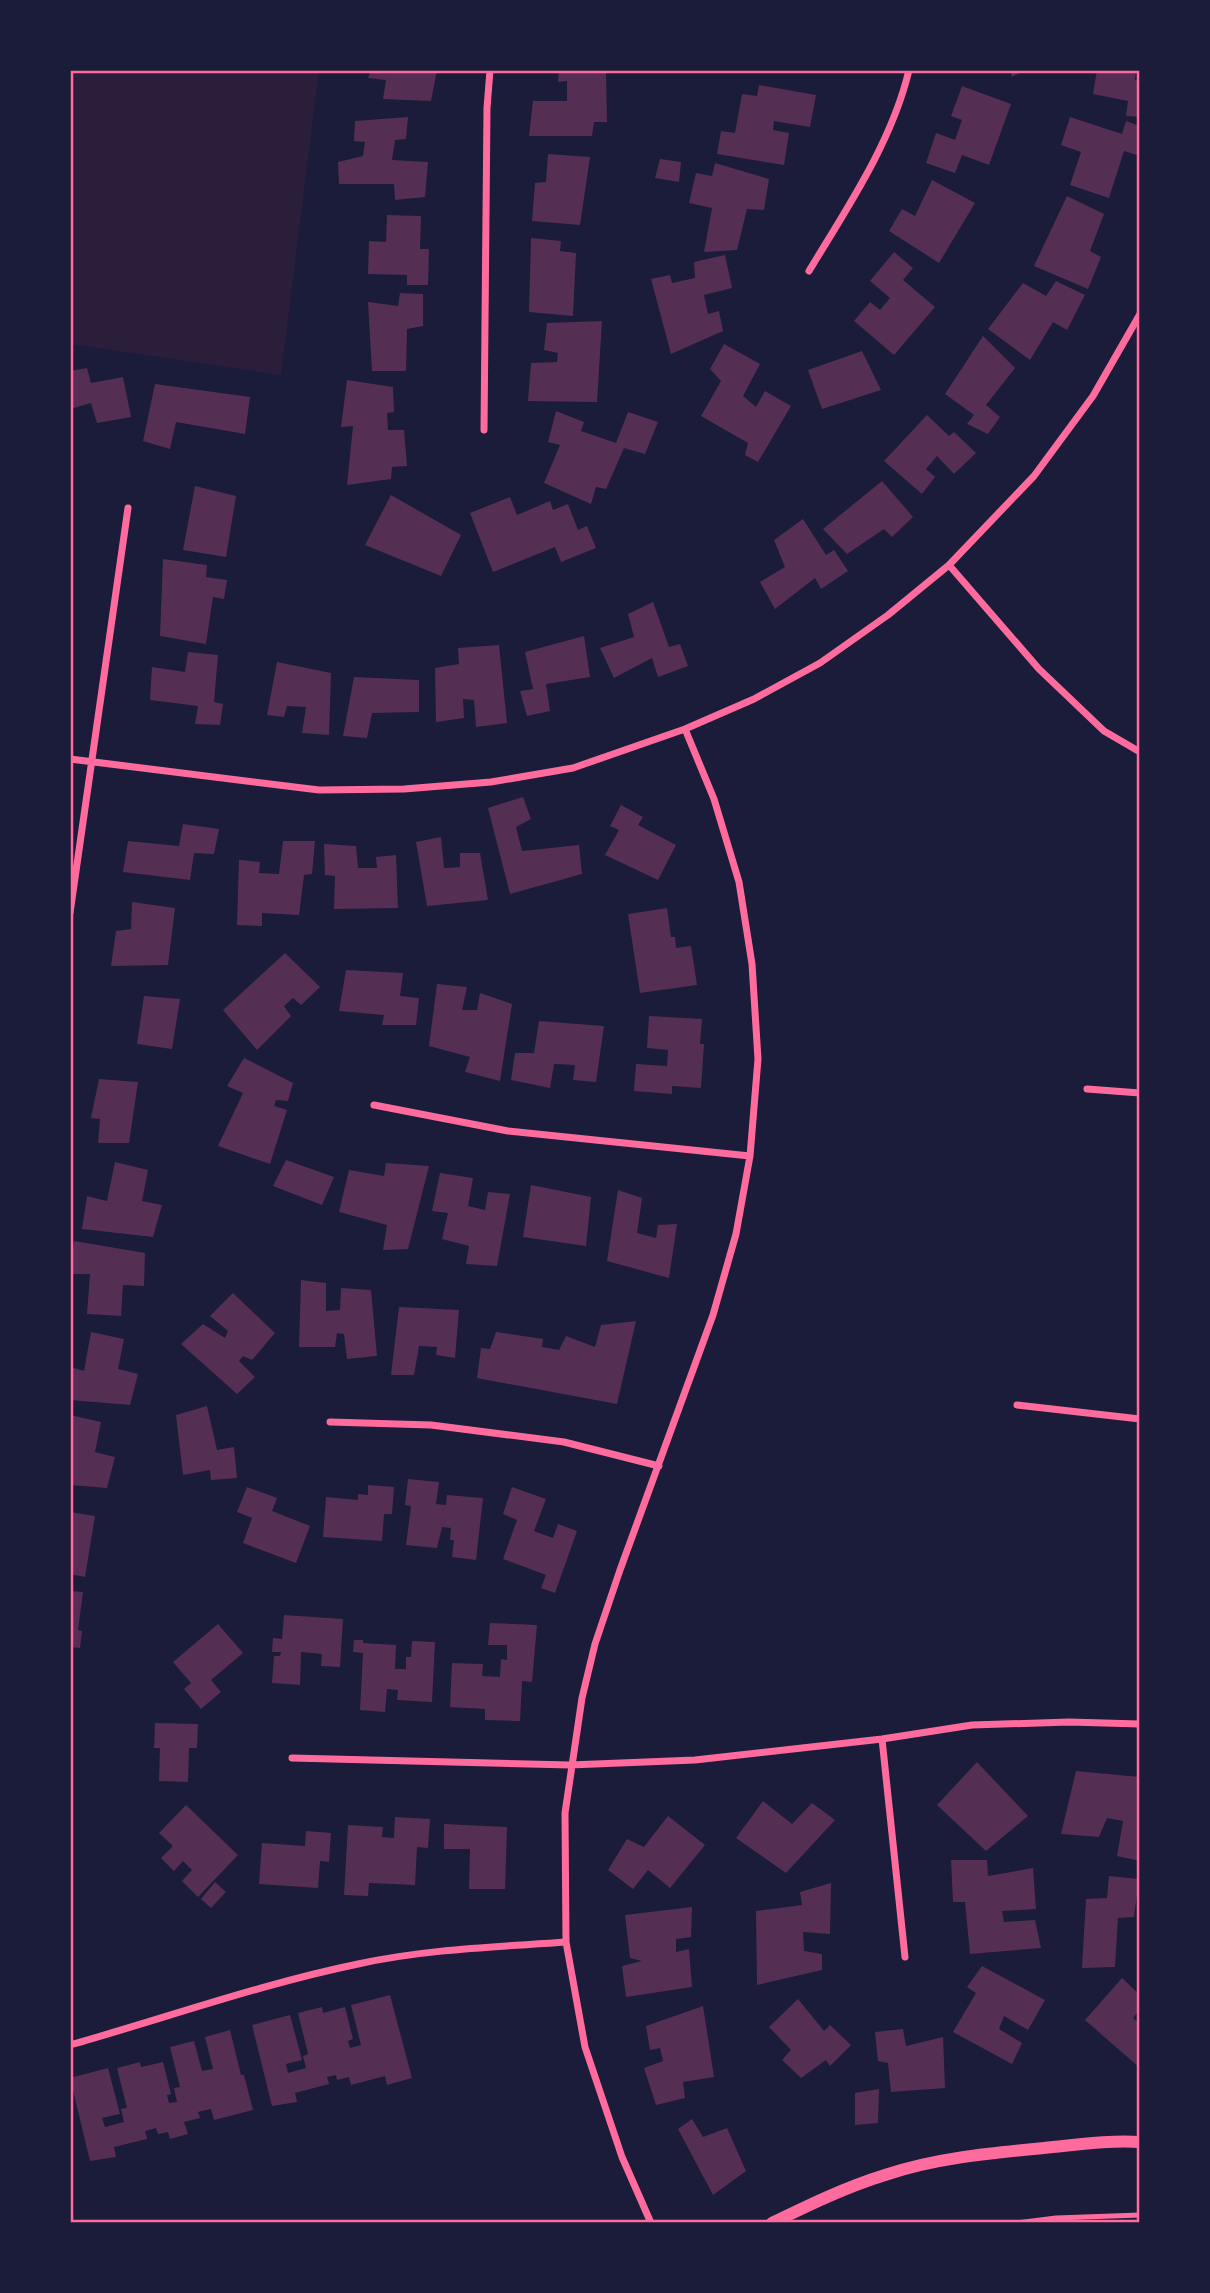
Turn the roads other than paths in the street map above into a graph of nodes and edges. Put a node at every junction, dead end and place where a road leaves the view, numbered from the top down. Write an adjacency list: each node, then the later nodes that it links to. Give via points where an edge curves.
1 (490, 70): 5 (street)
2 (909, 70): 3 (street, via 884,138)
3 (809, 271)
4 (1140, 314): 7 (street, via 1093,396 1034,476)
5 (484, 430)
6 (128, 508): 11 (street)
7 (949, 565): 8 (street, via 820,663); 9 (street, via 1039,669 1104,730)
8 (685, 729): 11 (street, via 573,768 491,782 404,789 319,790); 16 (street, via 714,799 746,923 758,1059)
9 (1140, 752)
10 (70, 759): 11 (street)
11 (92, 761): 12 (street)
12 (70, 913)
13 (1087, 1089): 14 (street)
14 (1140, 1093)
15 (374, 1105): 16 (street, via 508,1131)
16 (750, 1156): 20 (street, via 736,1234 713,1315)
17 (1017, 1405): 18 (street)
18 (1140, 1419)
19 (330, 1422): 20 (street, via 430,1426 551,1441)
20 (659, 1466): 24 (street, via 595,1644)
21 (1140, 1724): 22 (street, via 972,1726)
22 (881, 1739): 24 (street, via 695,1760); 26 (street)
23 (292, 1758): 24 (street)
24 (570, 1765): 25 (street, via 565,1825)
25 (566, 1942): 27 (street, via 434,1952 361,1963); 30 (street, via 585,2047 622,2157)
26 (905, 1957)
27 (70, 2045)
28 (1140, 2142): 31 (street, via 995,2152 939,2162 841,2190)
29 (1140, 2215): 32 (lane)
30 (651, 2223)
31 (772, 2223)
32 (1016, 2223)

